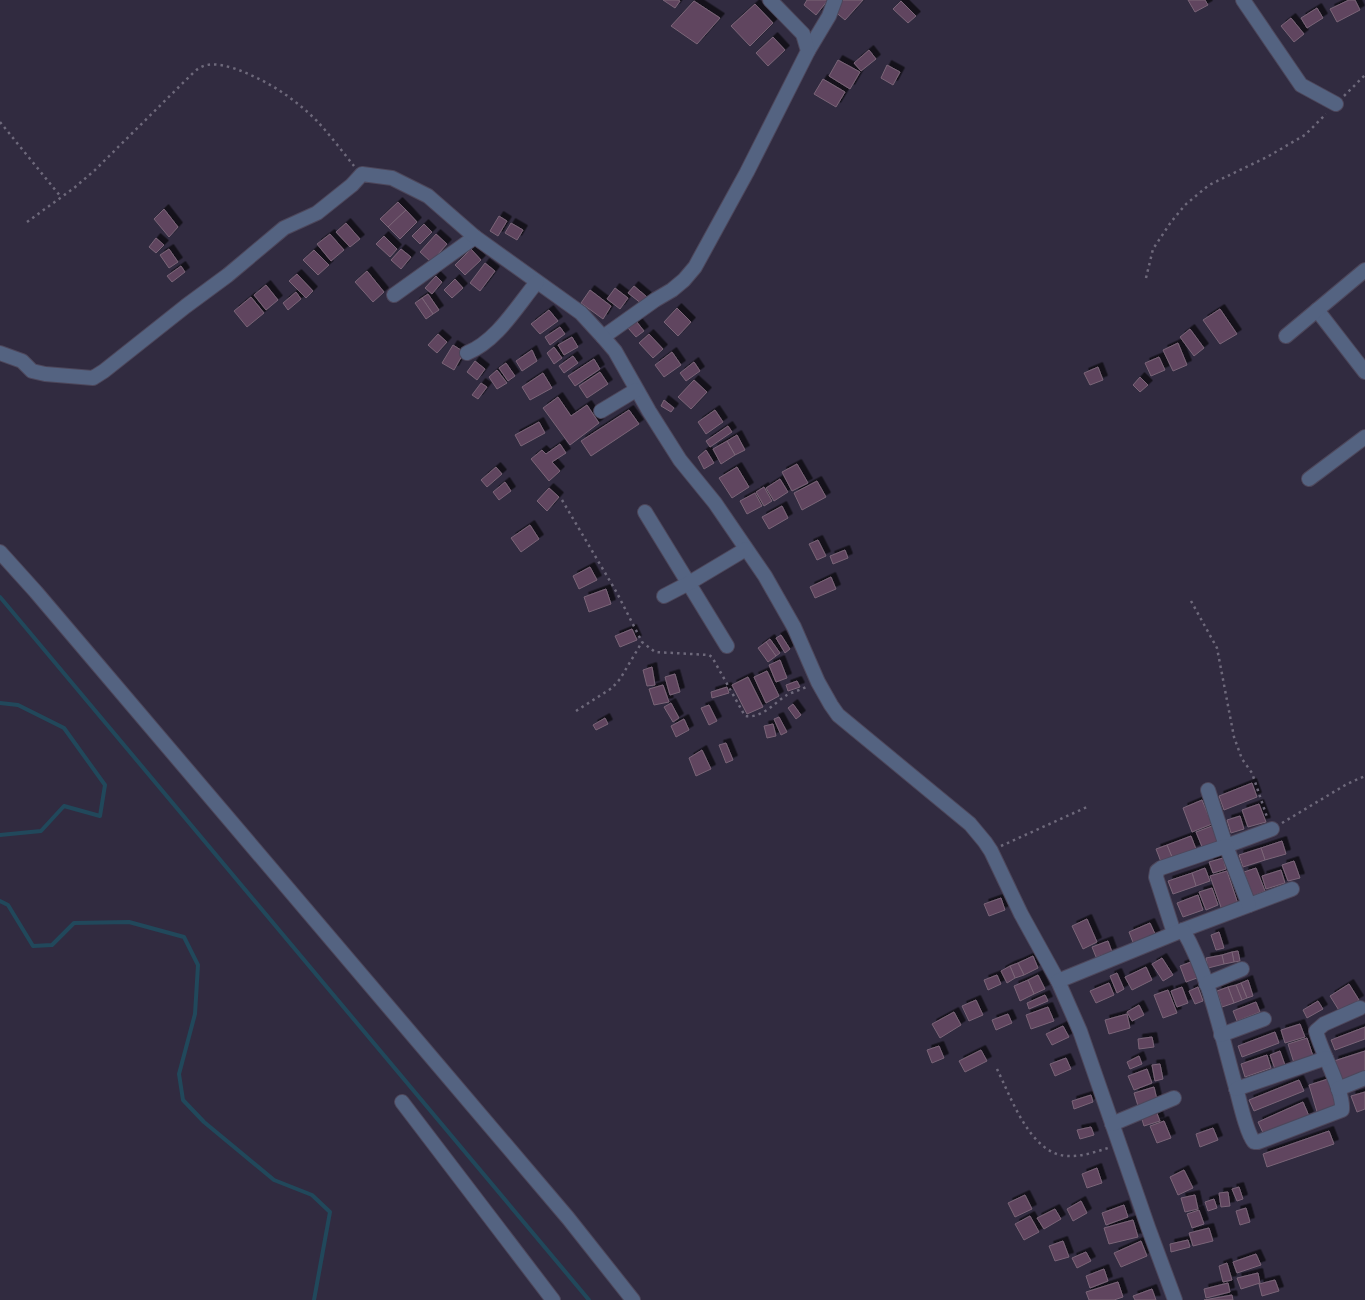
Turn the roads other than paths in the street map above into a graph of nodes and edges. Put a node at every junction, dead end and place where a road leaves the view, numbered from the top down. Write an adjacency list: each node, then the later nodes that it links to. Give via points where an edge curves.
1 (770, 0): 4 (street, via 803,34)
2 (835, 0): 4 (street)
3 (1243, 0): 5 (street, via 1302,86)
4 (808, 50): 12 (street, via 695,267 672,290)
5 (1336, 104)
6 (475, 237): 8 (street); 9 (street); 13 (street, via 428,196 412,187 392,178 362,174 317,213 284,228 228,276 93,378 32,371 22,361)
7 (1365, 270): 10 (street)
8 (537, 282): 12 (street, via 581,313); 14 (street, via 487,341)
9 (394, 295)
10 (1317, 310): 11 (street); 15 (street)
11 (1286, 336)
12 (602, 337): 16 (street, via 615,351)
13 (0, 353)
14 (467, 353)
15 (1365, 372)
16 (636, 390): 17 (street); 21 (street, via 680,460)
17 (601, 412)
18 (1365, 436): 19 (street)
19 (1309, 479)
20 (645, 512): 23 (street)
21 (746, 548): 23 (street); 33 (street, via 794,627 818,682 838,715 970,824 985,842)
22 (0, 552): 46 (street, via 550,1197)
23 (689, 583): 24 (street); 25 (street)
24 (664, 596)
25 (727, 646)
26 (1208, 790): 28 (street)
27 (1272, 829): 28 (street)
28 (1226, 846): 30 (street); 31 (street, via 1157,870 1156,878)
29 (1292, 889): 30 (street)
30 (1249, 905): 31 (street)
31 (1179, 932): 33 (street); 34 (street, via 1192,948)
32 (1242, 969): 34 (street)
33 (1058, 981): 44 (street, via 1080,1031)
34 (1206, 984): 37 (street)
35 (1360, 1008): 38 (street, via 1317,1030)
36 (1264, 1018): 37 (street)
37 (1221, 1035): 40 (street)
38 (1326, 1058): 40 (street); 41 (street)
39 (1365, 1078): 41 (street)
40 (1236, 1089): 41 (street, via 1254,1142 1340,1112 1343,1106)
41 (1338, 1089)
42 (1174, 1098): 44 (street)
43 (402, 1102): 45 (street)
44 (1112, 1124): 47 (street)
45 (554, 1300)
46 (633, 1300)
47 (1175, 1300)

